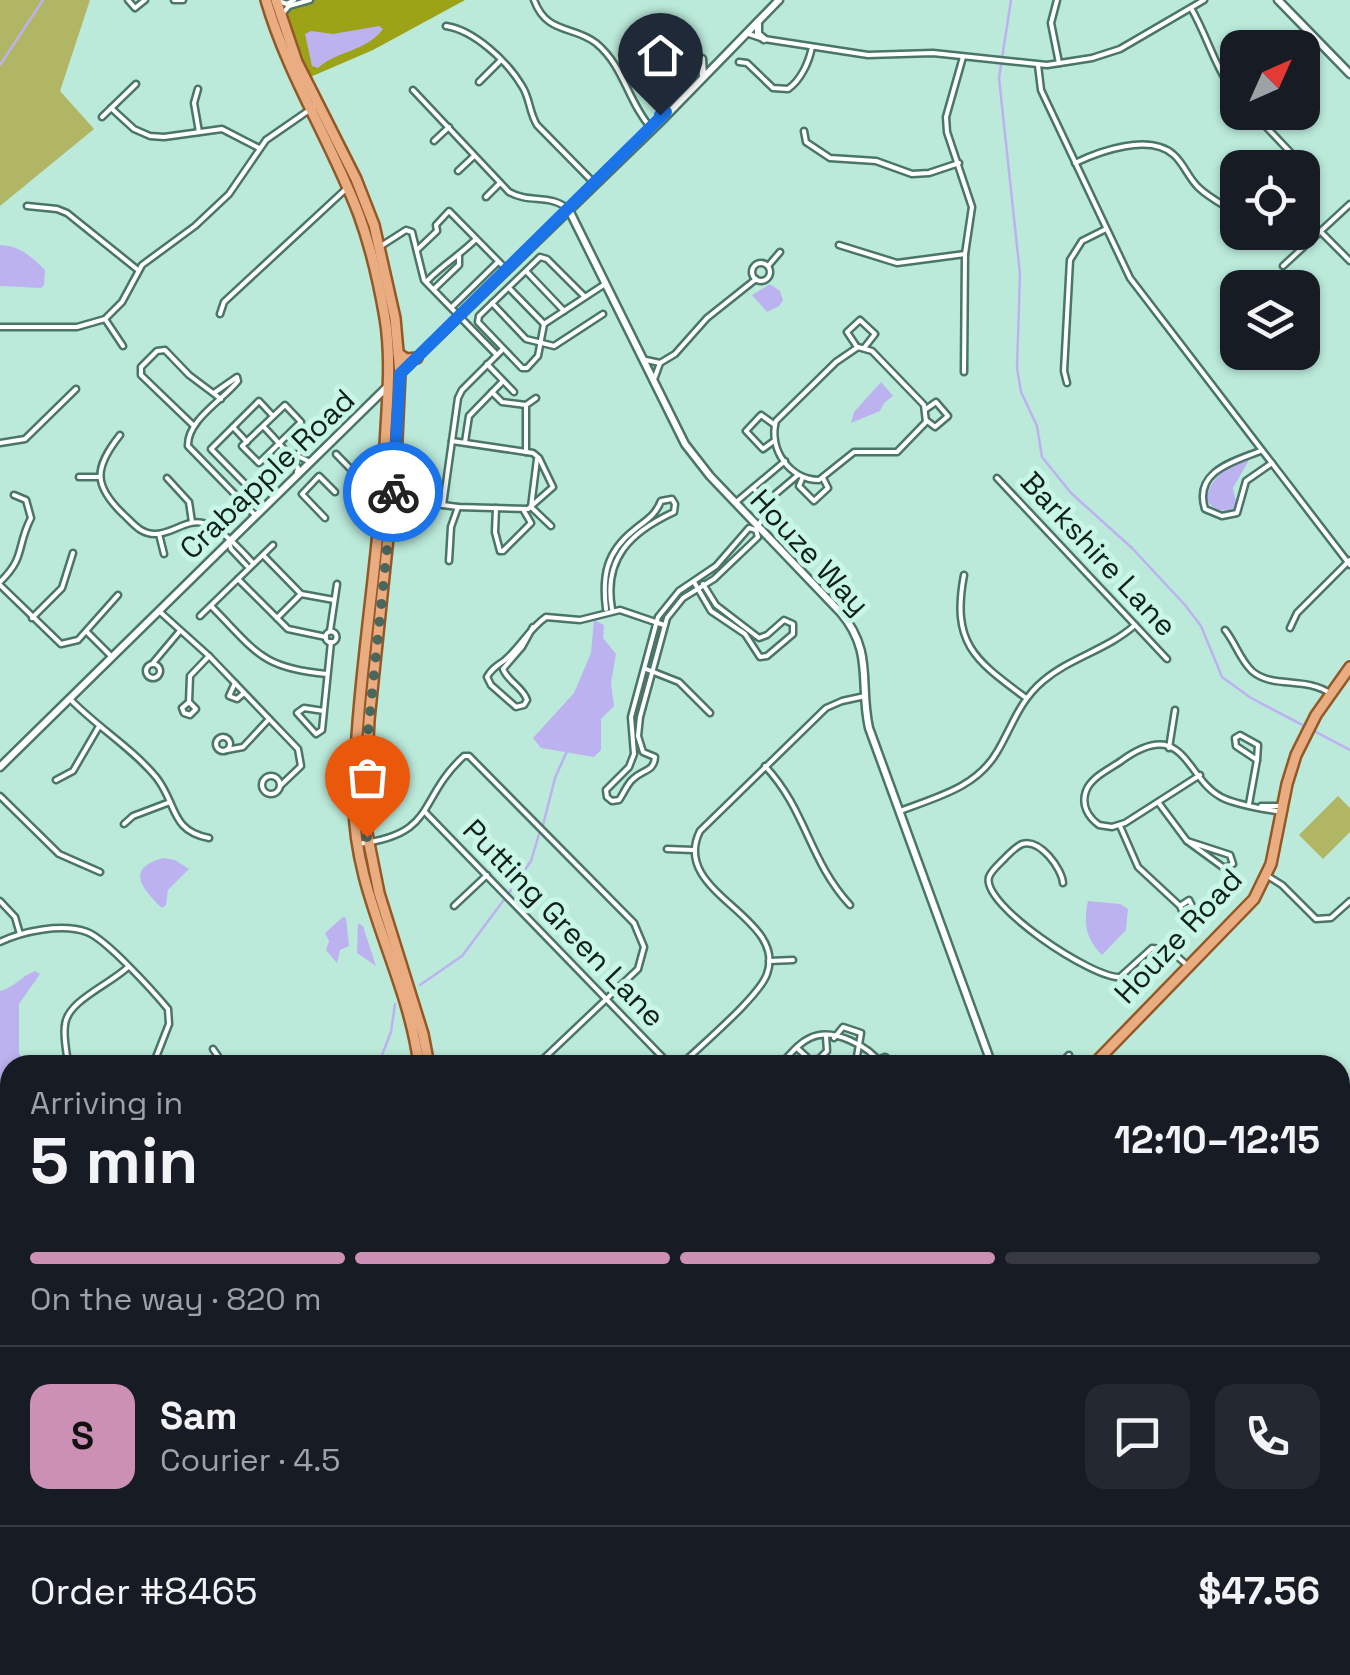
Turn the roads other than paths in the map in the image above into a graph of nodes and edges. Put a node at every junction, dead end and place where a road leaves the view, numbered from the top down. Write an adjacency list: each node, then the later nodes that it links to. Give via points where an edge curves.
1 (128, 0): 2 (street, via 135,8)
2 (144, 0)
3 (174, 0): 4 (street)
4 (183, 0)
5 (266, 0): 33 (main road, via 277,38)
6 (294, 0): 13 (street)
7 (310, 0): 13 (street)
8 (534, 0): 37 (street, via 556,28 587,37 608,54)
9 (779, 0): 15 (street, Crabapple Road)
10 (1056, 0): 24 (street, via 1050,23)
11 (1204, 0): 14 (street)
12 (1278, 0): 27 (street)
13 (283, 2): 33 (main road, via 281,17)
14 (1191, 8): 24 (street, via 1120,49); 26 (street)
15 (758, 22): 17 (street, Crabapple Road); 18 (street)
16 (446, 26): 22 (street, via 471,33)
17 (746, 34): 18 (street); 28 (street, Crabapple Road)
18 (764, 39): 19 (street)
19 (812, 46): 20 (street, via 868,55); 23 (street, via 809,62 788,89 774,88)
20 (964, 56): 25 (street); 45 (street, via 946,117)
21 (702, 59): 28 (street)
22 (500, 61): 29 (street); 49 (street, via 522,85 537,124)
23 (739, 62)
24 (1059, 63): 25 (street)
25 (1038, 66): 46 (street, via 1041,90)
26 (1220, 68)
27 (1350, 74)
28 (703, 77): 37 (street, Crabapple Road)
29 (479, 82)
30 (136, 84): 34 (street)
31 (198, 88): 40 (street)
32 (413, 90): 36 (street)
33 (314, 106): 42 (street); 50 (main road); 60 (main road, via 356,180)
34 (112, 108): 35 (street); 40 (street, via 150,136)
35 (102, 117)
36 (449, 127): 41 (street); 44 (street)
37 (651, 128): 49 (street, Crabapple Road)
38 (1269, 130): 43 (street)
39 (804, 131): 45 (street, via 806,142 830,158 876,160 921,174)
40 (199, 132): 42 (street, via 228,130)
41 (434, 141)
42 (259, 148): 70 (street, via 229,194)
43 (1288, 150)
44 (474, 156): 47 (street); 48 (street)
45 (959, 163): 64 (street, via 972,207)
46 (1075, 163): 52 (street, via 1103,152 1160,146); 56 (street)
47 (458, 171)
48 (500, 183): 51 (street); 55 (street, via 518,198 554,199)
49 (594, 184): 55 (street, Crabapple Road)
50 (347, 188): 82 (street, via 224,302); 103 (main road, via 386,320)
51 (486, 198)
52 (1220, 203)
53 (1350, 204): 57 (street)
54 (27, 206): 70 (street, via 67,213)
55 (569, 210): 71 (street, Crabapple Road); 75 (street, Houze Way)
56 (1106, 229): 102 (street, via 1082,241 1070,260); 126 (street, via 1138,290)
57 (1320, 231): 66 (street)
58 (476, 240): 61 (street, via 449,212); 65 (street); 67 (street)
59 (839, 245): 64 (street, via 897,263)
60 (381, 246): 61 (street, via 409,230); 92 (main road)
61 (417, 250): 74 (street)
62 (1300, 250): 69 (street)
63 (780, 252): 68 (street)
64 (965, 254): 98 (street)
65 (459, 256): 74 (street); 77 (street, via 459,265)
66 (1350, 261)
67 (498, 262): 71 (street); 80 (street)
68 (768, 266): 73 (street, via 767,279); 73 (street, via 754,266)
69 (1284, 266)
70 (138, 270): 85 (street, via 122,302)
71 (507, 270): 84 (street, Crabapple Road)
72 (526, 271): 76 (street); 78 (street, via 544,257); 81 (street)
73 (756, 280): 97 (street)
74 (426, 282): 77 (street)
75 (605, 284): 78 (street); 95 (street, Houze Way)
76 (509, 287): 79 (street); 86 (street)
77 (434, 289): 80 (street)
78 (585, 297): 81 (street)
79 (492, 303): 88 (street, via 526,339); 91 (street, via 478,322)
80 (451, 308): 84 (street)
81 (564, 311): 86 (street)
82 (220, 314)
83 (603, 314): 88 (street, via 557,344)
84 (459, 316): 93 (street); 94 (street, Crabapple Road)
85 (104, 318): 87 (street, via 77,327); 89 (street)
86 (544, 324): 88 (street)
87 (0, 327)
88 (540, 344): 91 (street, via 536,360 524,369)
89 (123, 346)
90 (861, 347): 90 (street, via 875,334 860,320 847,332); 111 (street); 114 (street, via 836,362)
91 (503, 348): 93 (street)
92 (398, 353): 94 (main road); 99 (main road)
93 (496, 355): 96 (street)
94 (416, 358): 99 (street, Crabapple Road)
95 (642, 361): 97 (street); 101 (street, Houze Way)
96 (487, 364): 100 (street); 120 (street, via 462,390)
97 (660, 364): 101 (street)
98 (964, 372)
99 (400, 374): 103 (street, Crabapple Road); 242 (main road)
100 (504, 381): 105 (street); 106 (street)
101 (652, 382): 147 (street, Houze Way, via 685,444)
102 (1067, 383)
103 (388, 386): 131 (street, Crabapple Road); 143 (main road)
104 (76, 389): 124 (street, via 25,438)
105 (492, 392): 110 (street, via 502,402); 123 (street, via 469,416)
106 (514, 392)
107 (214, 394): 109 (street); 109 (street, via 237,377); 115 (street, via 165,350 141,366 142,375)
108 (536, 398): 110 (street)
109 (221, 400): 115 (street)
110 (526, 405): 127 (street)
111 (926, 409): 113 (street); 113 (street, via 936,402 948,416 935,427)
112 (273, 416): 116 (street); 117 (street, via 258,402); 125 (street, via 284,405 301,422)
113 (926, 420): 139 (street, via 902,449 854,452)
114 (775, 424): 121 (street); 121 (street, via 762,416 746,432 763,449)
115 (194, 426): 153 (street, via 189,451)
116 (263, 426): 122 (street); 125 (street)
117 (233, 427): 122 (street); 130 (street, via 211,449 256,494)
118 (319, 433): 130 (street)
119 (120, 435): 137 (street)
120 (452, 440): 123 (street); 148 (street)
121 (774, 441): 132 (street)
122 (247, 442): 125 (street, via 242,446 259,463)
123 (465, 442): 127 (street)
124 (0, 444)
125 (280, 444): 130 (street)
126 (1262, 450): 133 (street); 133 (street, via 1217,470 1204,491 1205,509 1237,513 1246,481)
127 (526, 452): 129 (street)
128 (336, 454): 143 (street)
129 (538, 457): 150 (street); 150 (street, via 553,484)
130 (294, 458): 131 (street); 136 (street)
131 (312, 460): 136 (street, Crabapple Road)
132 (785, 462): 134 (street); 141 (street)
133 (1272, 463): 168 (street)
134 (801, 476): 139 (street); 139 (street, via 799,486 814,501 828,488); 146 (street)
135 (78, 477): 137 (street)
136 (296, 477): 153 (street, Crabapple Road)
137 (99, 478): 159 (street, via 110,501 140,531)
138 (167, 478): 156 (street, via 189,502)
139 (823, 478)
140 (997, 478): 190 (street, Barkshire Lane)
141 (753, 488): 146 (street); 147 (street)
142 (335, 492): 155 (street, via 319,476 302,494)
143 (382, 494): 242 (main road, via 354,803)
144 (14, 495): 173 (street, via 26,500 31,518 18,563)
145 (412, 501): 148 (street)
146 (766, 502): 158 (street)
147 (735, 503): 158 (street, Houze Way)
148 (443, 505): 149 (street)
149 (458, 507): 151 (street); 167 (street)
150 (531, 507): 152 (street); 157 (street)
151 (496, 508): 152 (street); 152 (street, via 500,551 531,523)
152 (523, 509)
153 (256, 516): 160 (street, Crabapple Road)
154 (657, 516): 182 (street, via 624,543 609,581)
155 (325, 518)
156 (192, 522): 159 (street); 160 (street, via 208,524)
157 (550, 526)
158 (757, 529): 163 (street, via 749,528); 166 (street, via 758,537); 210 (street, Houze Way, via 849,623 864,656)
159 (159, 534): 164 (street)
160 (229, 542): 169 (street); 183 (street, Crabapple Road)
161 (274, 544): 165 (street)
162 (73, 552): 186 (street, via 62,588)
163 (729, 553): 166 (street); 172 (street)
164 (164, 554)
165 (262, 555): 169 (street); 176 (street)
166 (734, 560): 175 (street)
167 (448, 562)
168 (1349, 563): 193 (street)
169 (251, 565): 171 (street)
170 (964, 575): 211 (street, via 958,604 966,643)
171 (238, 578): 180 (street); 187 (street)
172 (697, 580): 175 (street); 179 (street)
173 (0, 583): 186 (street)
174 (337, 584): 178 (street)
175 (701, 587): 181 (street); 184 (street); 188 (street)
176 (301, 594): 178 (street); 187 (street)
177 (118, 595): 195 (street)
178 (334, 600): 197 (street)
179 (669, 602): 181 (street); 189 (street)
180 (210, 606): 185 (street); 206 (street, via 272,664)
181 (676, 607): 191 (street)
182 (609, 610): 189 (street); 192 (street, via 585,619 546,617)
183 (159, 611): 196 (street); 200 (street, Crabapple Road)
184 (725, 612): 188 (street); 188 (street, via 758,638 784,620 794,630 760,657 745,634)
185 (200, 616)
186 (32, 618): 195 (street, via 61,644)
187 (277, 618): 197 (street, via 294,632)
188 (721, 619)
189 (657, 623): 191 (street); 204 (street)
190 (1135, 625): 201 (street, Barkshire Lane); 211 (street, via 1056,671)
191 (664, 626): 205 (street)
192 (533, 627): 192 (street, via 486,676 516,707 524,705 525,694 503,669)
193 (1290, 628)
194 (1225, 630): 209 (street, via 1258,676 1312,684)
195 (86, 631): 200 (street)
196 (179, 632): 199 (street); 202 (street)
197 (328, 634): 198 (street); 198 (street, via 337,636)
198 (331, 642): 206 (street)
199 (209, 656): 207 (street); 213 (street, via 190,676)
200 (112, 657): 212 (street, Crabapple Road)
201 (1167, 660)
202 (153, 663)
203 (1350, 667): 209 (main road, Houze Road)
204 (646, 669): 205 (street); 219 (street)
205 (654, 672): 216 (street, via 679,682); 220 (street)
206 (328, 674): 215 (street)
207 (234, 682): 208 (street); 208 (street, via 229,696)
208 (244, 693): 217 (street)
209 (1330, 694): 235 (main road, Houze Road, via 1296,754)
210 (865, 696): 224 (street, via 826,708); 236 (street, Houze Way, via 869,728)
211 (1026, 698): 236 (street, via 978,775)
212 (70, 699): 218 (street); 225 (street, Crabapple Road)
213 (188, 702)
214 (1175, 710): 221 (street)
215 (324, 711): 215 (street, via 316,734 297,713 304,708)
216 (710, 712)
217 (269, 719): 222 (street, via 243,747); 228 (street, via 301,755 301,766)
218 (98, 728): 227 (street, via 73,771); 232 (street, via 155,776)
219 (631, 740): 220 (street); 220 (street, via 629,767 606,790 612,801 656,762)
220 (639, 740)
221 (1169, 748): 226 (street); 231 (street, via 1133,752 1093,781)
222 (228, 750)
223 (1256, 760): 223 (street, via 1258,745 1236,736 1236,746); 234 (street)
224 (765, 766): 244 (street, via 703,826); 251 (street, via 792,799 828,880)
225 (0, 767)
226 (1200, 774): 233 (street); 234 (street, via 1219,796)
227 (56, 780)
228 (280, 786)
229 (0, 796): 245 (street, via 59,854)
230 (1076, 796): 231 (street)
231 (1085, 797): 239 (street, via 1094,821)
232 (170, 802): 238 (street); 240 (street, via 190,833)
233 (1158, 802): 239 (street); 241 (street)
234 (1249, 804): 235 (street)
235 (1282, 809): 247 (main road, Houze Road)
236 (900, 811): 279 (street, Houze Way)
237 (425, 812): 242 (street, via 402,834); 246 (street, Putting Green Lane); 260 (street, via 449,771 469,756 597,884 634,923 644,946 638,969)
238 (124, 824)
239 (1120, 826): 253 (street, via 1138,866)
240 (209, 838)
241 (1186, 841): 241 (street, via 1224,868 1233,864 1230,855)
242 (362, 843): 269 (main road); 270 (main road)
243 (667, 849): 244 (street)
244 (693, 850): 257 (street, via 700,873 762,938)
245 (100, 872)
246 (487, 875): 252 (street); 260 (street, Putting Green Lane)
247 (1266, 876): 250 (street, via 1316,919 1331,918); 258 (main road, Houze Road, via 1240,916)
248 (1064, 883): 258 (street, via 1063,873 1030,844 1010,853 989,876 996,895 1032,933 1101,975 1120,977 1152,948 1170,950)
249 (0, 901): 254 (street)
250 (1350, 901)
251 (850, 905)
252 (454, 906)
253 (1180, 906)
254 (20, 934): 255 (street); 259 (street, via 85,931)
255 (0, 942)
256 (793, 960): 257 (street)
257 (769, 961): 273 (street, via 760,986)
258 (1188, 966): 280 (main road, Houze Road)
259 (128, 967): 266 (street, via 68,1012); 267 (street, via 169,1012)
260 (607, 1000): 271 (street); 272 (street, Putting Green Lane)
261 (826, 1036): 262 (street); 264 (street); 276 (street)
262 (834, 1038): 263 (street); 263 (street, via 840,1028 857,1030)
263 (860, 1045): 277 (street); 278 (street)
264 (797, 1048): 274 (street); 275 (street)
265 (213, 1049): 268 (street)
266 (67, 1055)
267 (157, 1055)
268 (217, 1055)
269 (416, 1055)
270 (427, 1055)
271 (548, 1055)
272 (660, 1055)
273 (691, 1055)
274 (790, 1055)
275 (805, 1055)
276 (824, 1055)
277 (858, 1055)
278 (872, 1055)
279 (988, 1055)
280 (1102, 1055)

